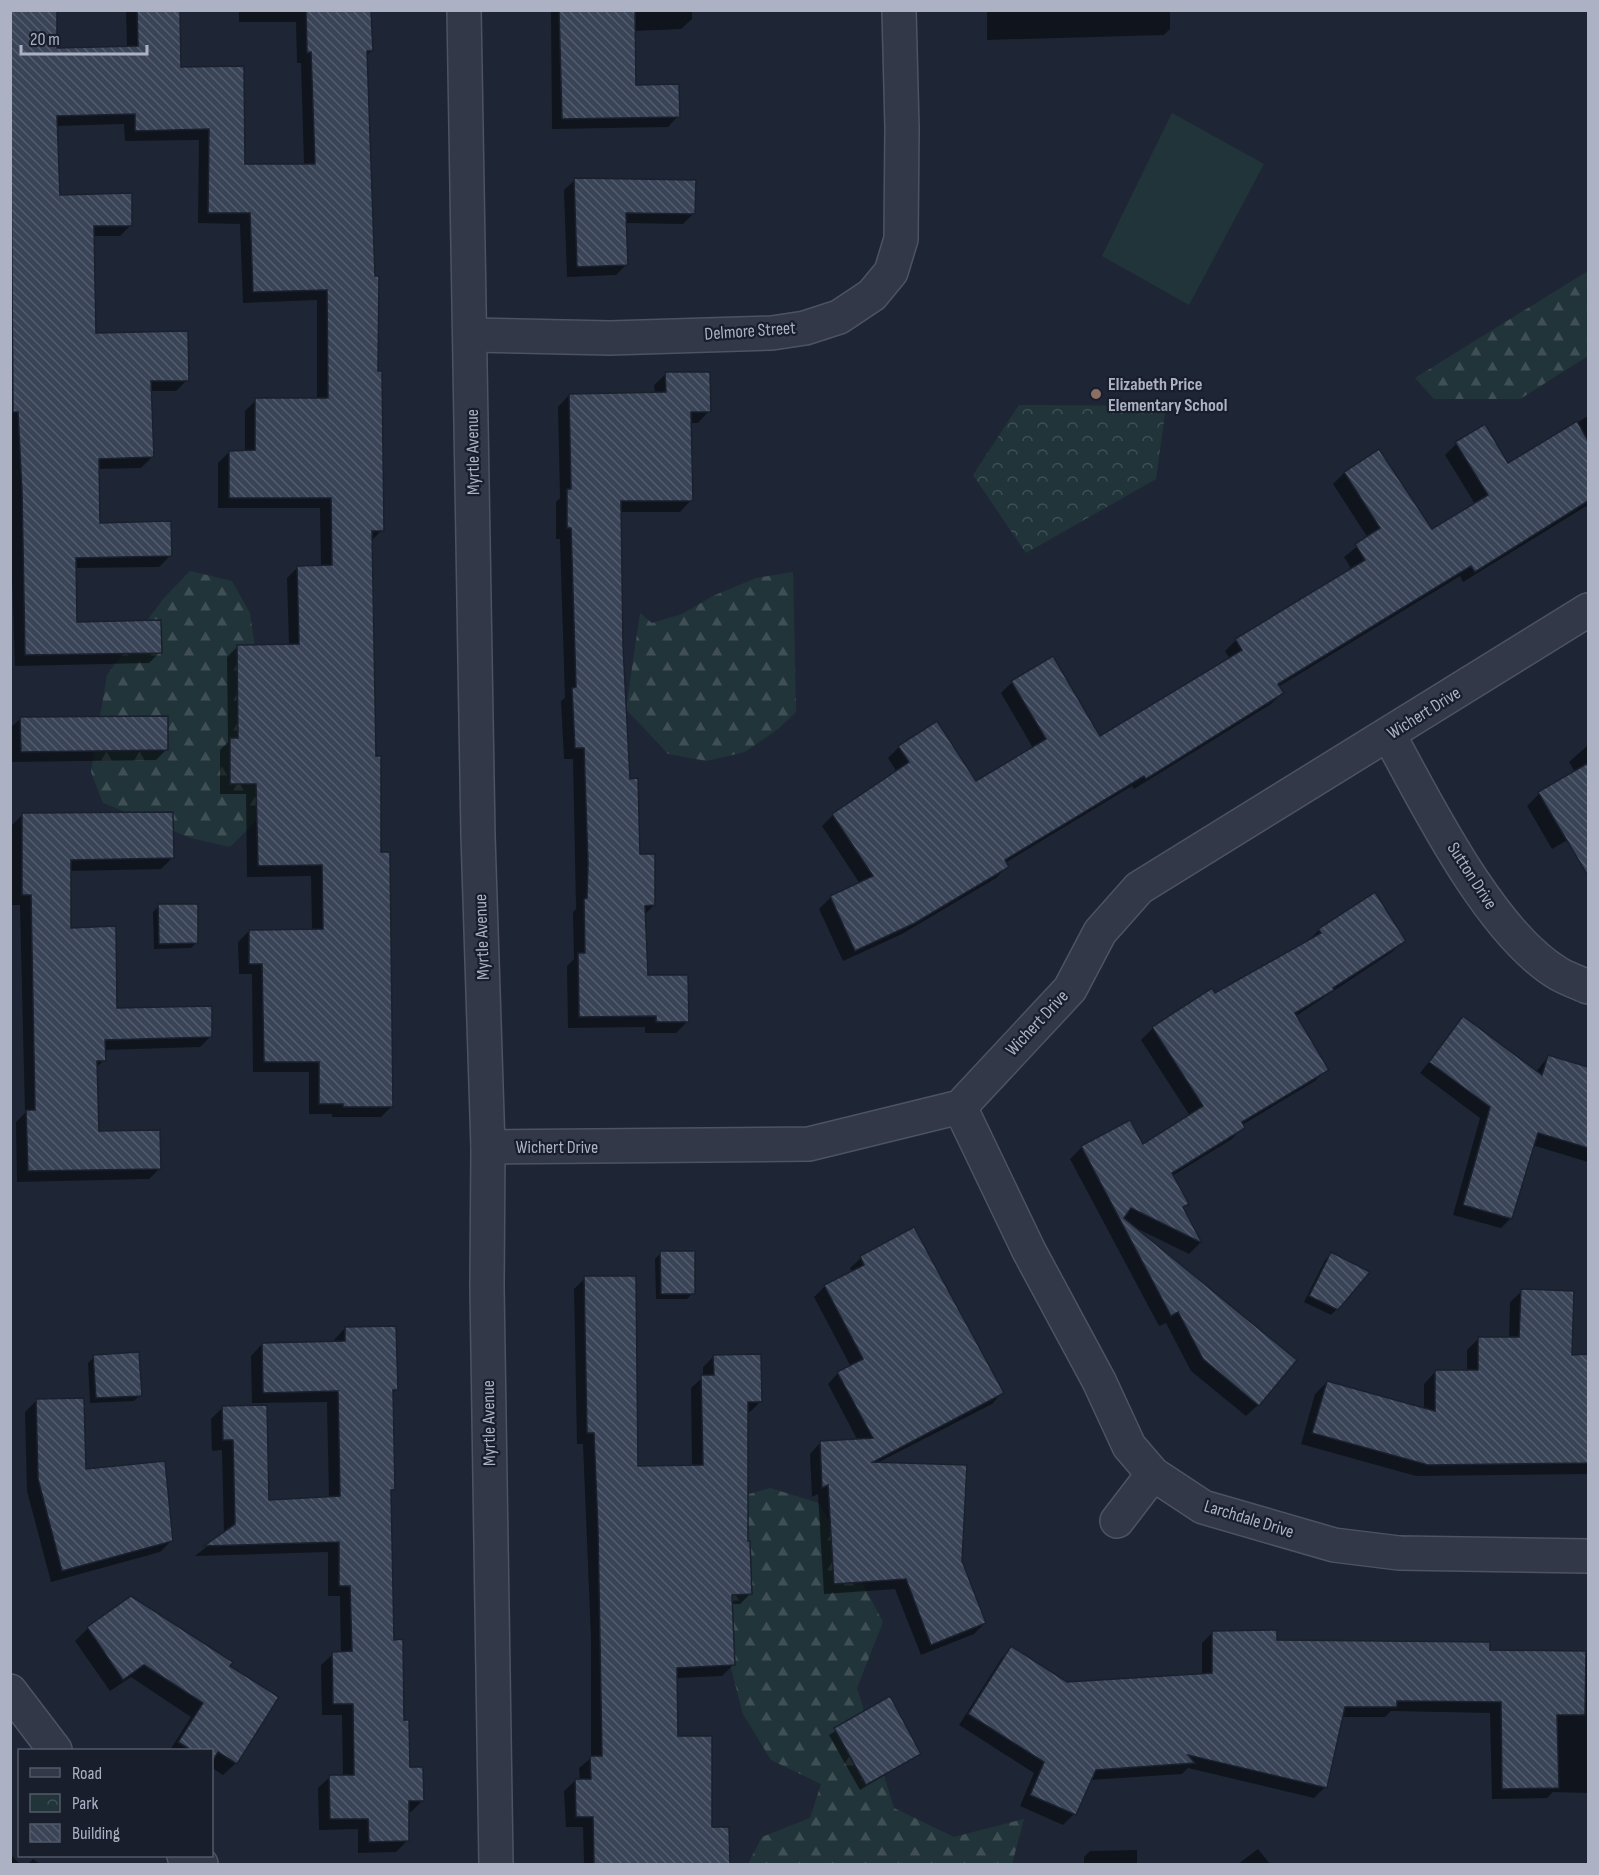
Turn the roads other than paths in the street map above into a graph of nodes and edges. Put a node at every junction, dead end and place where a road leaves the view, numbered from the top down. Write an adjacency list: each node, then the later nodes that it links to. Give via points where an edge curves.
1 (464, 10): 3 (street, Myrtle Avenue)
2 (899, 10): 3 (street, Delmore Street, via 901,239 891,272 872,295 839,317 772,333 610,338)
3 (471, 335): 8 (street, Myrtle Avenue, via 478,830)
4 (1588, 610): 5 (street, Wichert Drive)
5 (1389, 735): 6 (street, Sutton Drive, via 1438,825 1502,922 1558,974); 7 (street, Wichert Drive, via 1139,888 1100,932 1070,988)
6 (1588, 987)
7 (960, 1107): 8 (street, Wichert Drive, via 810,1144); 9 (street, Larchdale Drive, via 1029,1251 1100,1381 1129,1446)
8 (488, 1147): 16 (street, Myrtle Avenue)
9 (1153, 1474): 10 (street); 11 (street, Larchdale Drive, via 1203,1507 1334,1545 1399,1553)
10 (1117, 1521)
11 (1588, 1556)
12 (10, 1691): 13 (street)
13 (54, 1749)
14 (186, 1857): 15 (street)
15 (201, 1864)
16 (496, 1864)

